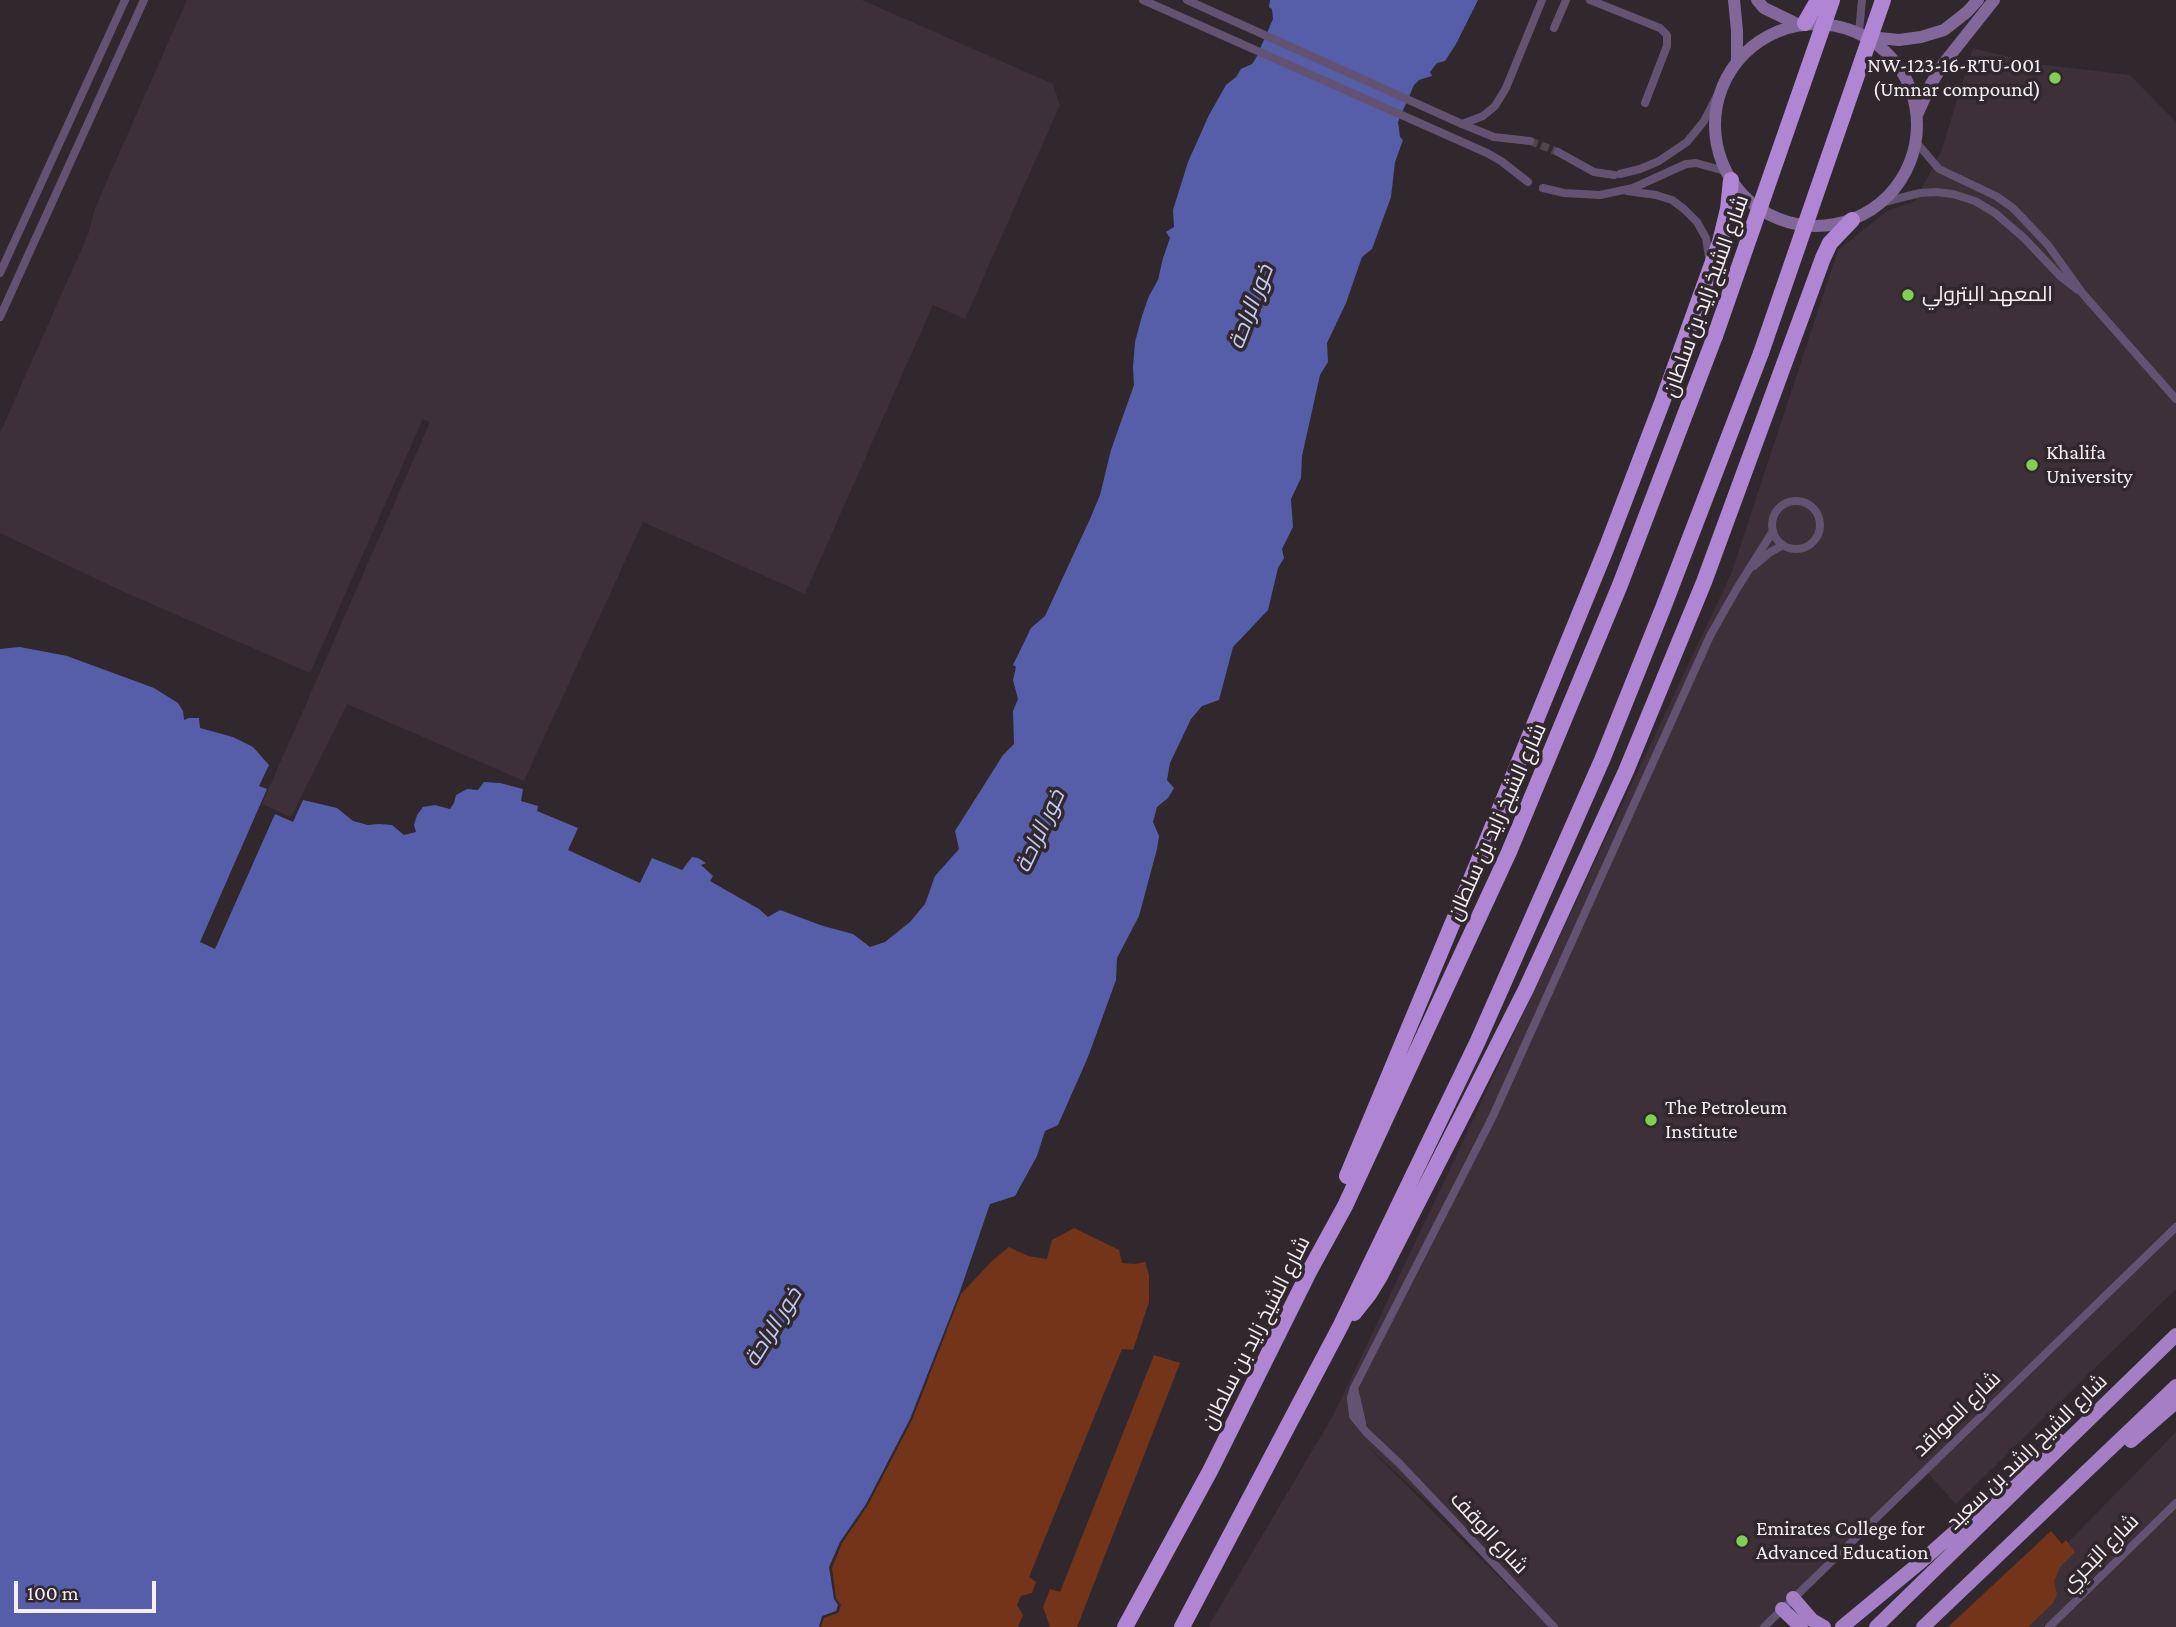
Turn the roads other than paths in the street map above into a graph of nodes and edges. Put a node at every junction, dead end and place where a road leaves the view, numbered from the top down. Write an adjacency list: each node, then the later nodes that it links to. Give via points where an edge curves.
1 (125, 0): 34 (street)
2 (144, 0): 37 (street)
3 (1143, 0): 29 (street, via 1487,153)
4 (1187, 0): 24 (street)
5 (1542, 0): 24 (street, via 1495,106)
6 (1566, 0): 18 (street)
7 (1590, 0): 16 (street)
8 (1734, 0): 20 (main road)
9 (1757, 0): 17 (main road, via 1764,8)
10 (1818, 0): 17 (highway)
11 (1832, 0): 43 (highway, شارع الشيخ زايد بن سلطان, bridge, via 1715,336 1620,585 1509,852 1345,1206)
12 (1862, 0): 19 (street)
13 (1883, 0): 44 (highway, bridge, via 1761,353 1602,760 1477,1043)
14 (1978, 0): 19 (main road, via 1944,30 1921,37 1899,40)
15 (1994, 0): 23 (main road, via 1944,63)
16 (1605, 3): 22 (street, via 1667,35)
17 (1801, 24): 19 (main road, via 1833,24); 20 (main road, via 1774,32)
18 (1554, 28)
19 (1863, 34): 23 (main road, via 1902,70)
20 (1737, 61): 21 (main road)
21 (1721, 88): 27 (street, via 1687,142 1640,169 1594,172); 28 (main road, via 1715,135)
22 (1645, 103)
23 (1917, 115): 26 (main road)
24 (1462, 124): 25 (street, via 1494,137)
25 (1530, 141)
26 (1916, 142): 32 (main road, via 1898,185); 36 (street, via 1938,169 1996,195 2013,208 2049,246)
27 (1558, 152)
28 (1728, 176): 31 (street, via 1696,163 1686,164); 33 (main road, via 1745,198 1784,222 1830,226); 35 (highway, via 1724,229)
29 (1528, 182)
30 (1544, 188): 31 (street, via 1582,195)
31 (1624, 191): 35 (street, via 1672,200 1697,222 1709,250)
32 (1880, 203): 33 (main road); 36 (street, via 1928,193 1975,201 1995,213)
33 (1852, 220): 44 (highway, via 1830,243 1823,258 1704,582 1626,771 1526,989 1380,1276)
34 (0, 273)
35 (1703, 293): 43 (highway, via 1605,549)
36 (2083, 294): 38 (street)
37 (0, 317)
38 (2176, 399)
39 (1773, 531): 40 (street); 40 (street, via 1773,518 1785,503 1803,501 1815,510 1820,528 1814,541 1800,549); 41 (street)
40 (1783, 545): 41 (street)
41 (1746, 573): 55 (street, شارع الوقف, via 1710,636 1492,1118 1354,1388 1366,1432)
42 (2176, 1227): 52 (street, شارع المواقد)
43 (1310, 1270): 53 (highway, شارع الشيخ زايد بن سلطان, via 1210,1471)
44 (1341, 1325): 54 (highway)
45 (2176, 1335): 48 (highway, شارع الشيخ راشد بن سعيد)
46 (2176, 1386): 49 (highway)
47 (2176, 1402): 49 (highway)
48 (2097, 1413): 59 (highway, via 2042,1453); 60 (highway, شارع الشيخ راشد بن سعيد)
49 (2092, 1467): 51 (highway)
50 (2176, 1503): 63 (street, شارع البَحرِي)
51 (1967, 1585): 61 (highway); 62 (highway)
52 (1788, 1604): 56 (street, شارع المواقد); 57 (highway); 58 (highway)
53 (1125, 1627)
54 (1182, 1627)
55 (1554, 1627)
56 (1764, 1627)
57 (1801, 1627)
58 (1824, 1627)
59 (1842, 1627)
60 (1876, 1627)
61 (1923, 1627)
62 (1933, 1627)
63 (2049, 1627)

